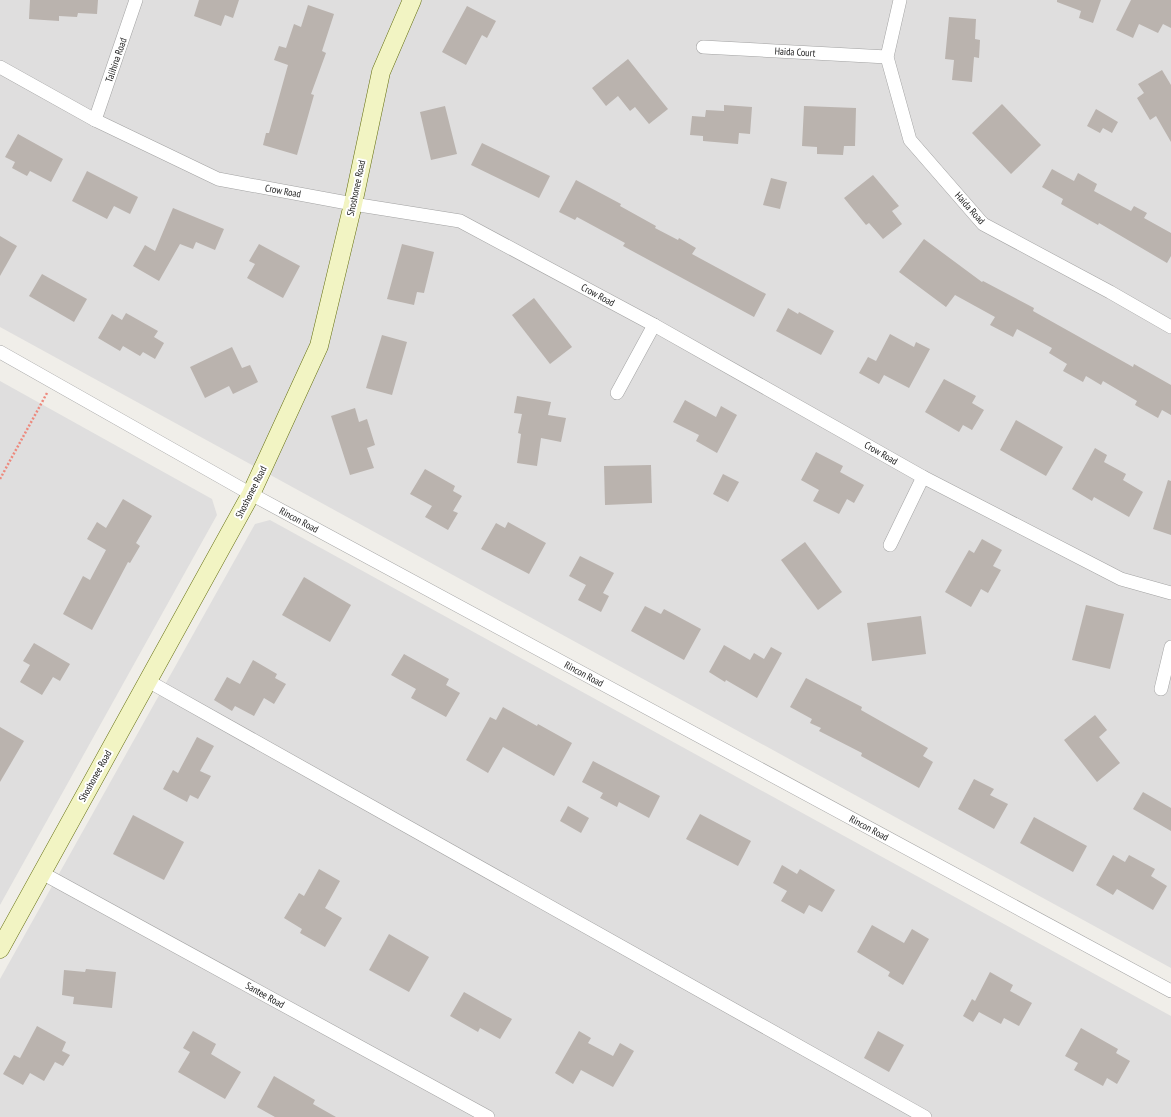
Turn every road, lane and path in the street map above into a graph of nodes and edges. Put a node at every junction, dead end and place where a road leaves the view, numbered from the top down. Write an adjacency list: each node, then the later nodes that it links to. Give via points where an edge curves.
1 (136, 0): 7 (street, Talihina Road)
2 (412, 0): 8 (street, Shoshonee Road, via 381,72)
3 (900, 0): 5 (street, Haida Road)
4 (703, 47): 5 (street, Haida Court)
5 (887, 58): 10 (street, Haida Road, via 910,140 983,224)
6 (0, 67): 7 (street, Crow Road)
7 (95, 120): 8 (street, Crow Road, via 218,179)
8 (353, 204): 9 (street, Crow Road, via 460,221); 16 (street, Shoshonee Road, via 319,346)
9 (654, 325): 13 (street); 14 (street, Crow Road)
10 (1171, 327)
11 (0, 352): 12 (street, Rincon Road)
12 (53, 382): 15 (path); 16 (street, Rincon Road)
13 (617, 393)
14 (923, 477): 17 (street); 18 (street, Crow Road, via 1121,579)
15 (0, 479)
16 (251, 494): 20 (street, Shoshonee Road); 24 (street, Rincon Road)
17 (890, 545)
18 (1171, 593)
19 (1171, 646): 21 (street)
20 (148, 681): 22 (street, Shoshonee Road); 26 (street)
21 (1161, 690)
22 (42, 873): 23 (street, Shoshonee Road); 25 (street, Santee Road)
23 (0, 949)
24 (1171, 990)
25 (488, 1117)
26 (925, 1117)

